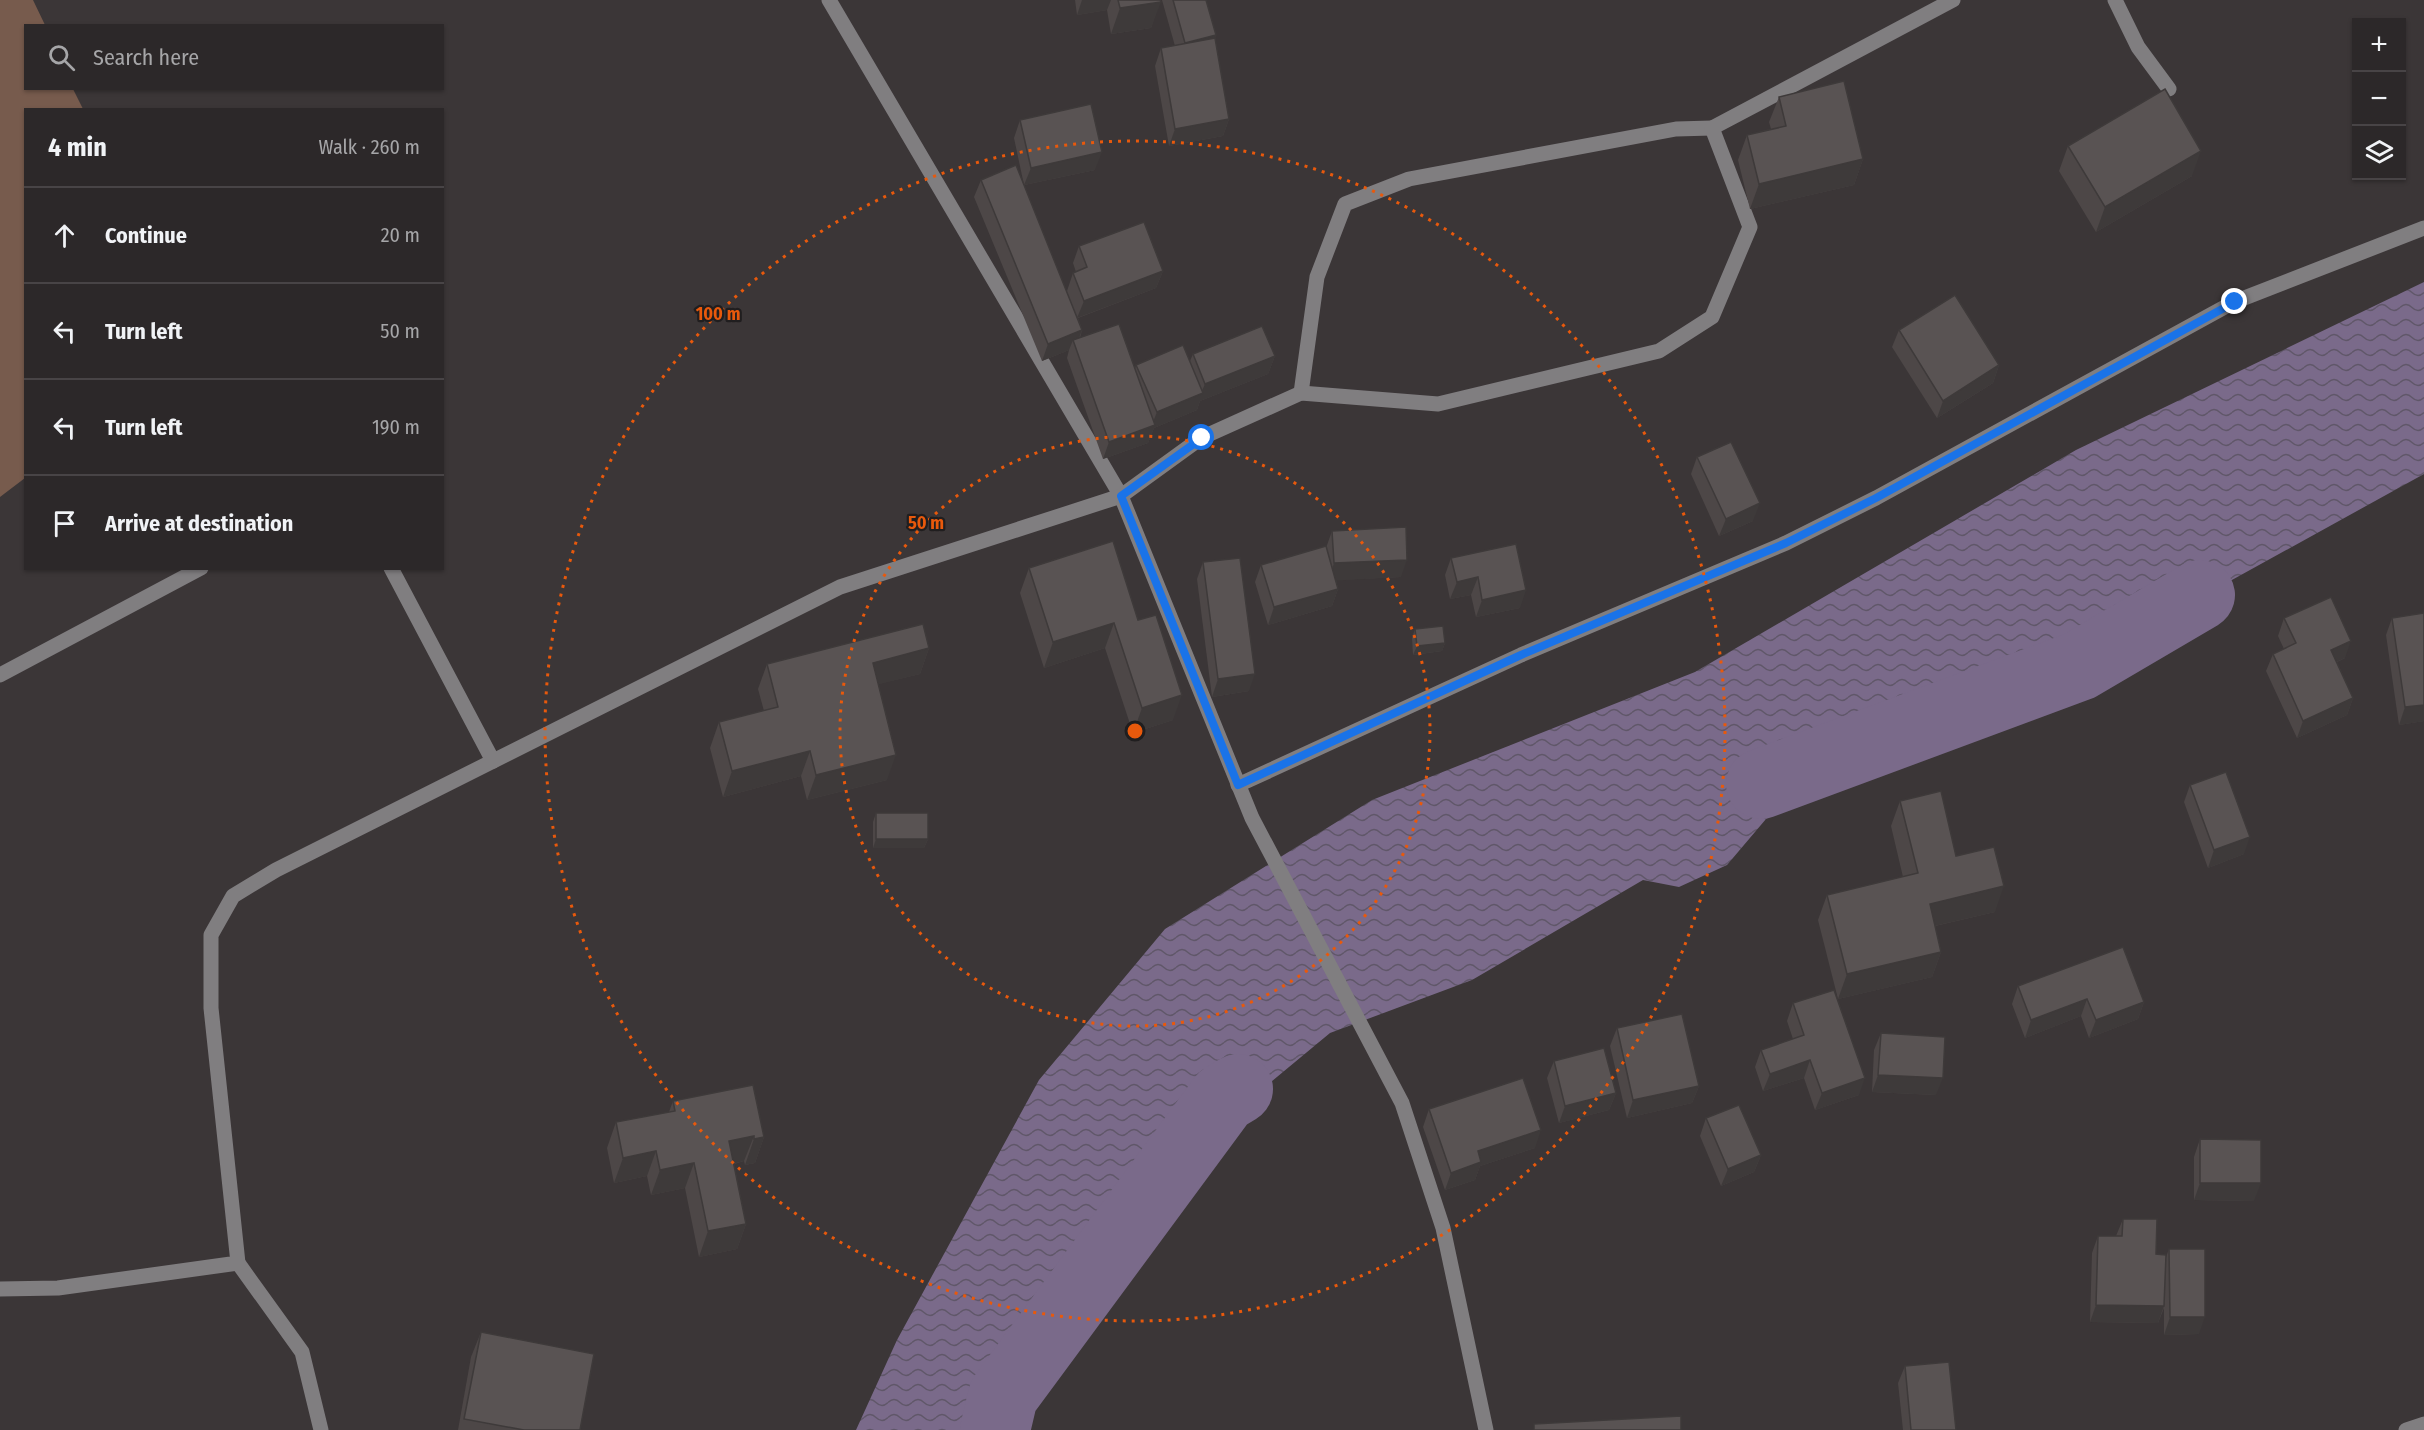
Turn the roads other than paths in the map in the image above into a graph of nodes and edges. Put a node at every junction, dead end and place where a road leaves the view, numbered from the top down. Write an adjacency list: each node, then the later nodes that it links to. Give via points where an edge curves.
1 (829, 0): 8 (street)
2 (1953, 0): 5 (street)
3 (2115, 0): 4 (street, via 2138,47)
4 (2169, 89)
5 (1712, 128): 7 (street, via 1676,129 1409,179 1345,204 1317,277); 7 (street, via 1750,227 1712,317 1659,351 1438,404)
6 (2424, 228): 13 (street, via 2235,302 1786,543 1521,655)
7 (1301, 393): 8 (street, via 1202,438)
8 (1121, 496): 12 (street, via 840,587); 13 (street)
9 (197, 570): 11 (street)
10 (392, 570): 12 (street)
11 (0, 675)
12 (493, 761): 14 (street, via 276,870 234,896 211,935 211,1008)
13 (1238, 785): 18 (street, via 1402,1103 1443,1228)
14 (238, 1263): 15 (street, via 58,1287); 17 (street, via 302,1352)
15 (0, 1289)
16 (2424, 1424): 19 (street)
17 (321, 1430)
18 (1486, 1430)
19 (2406, 1430)

